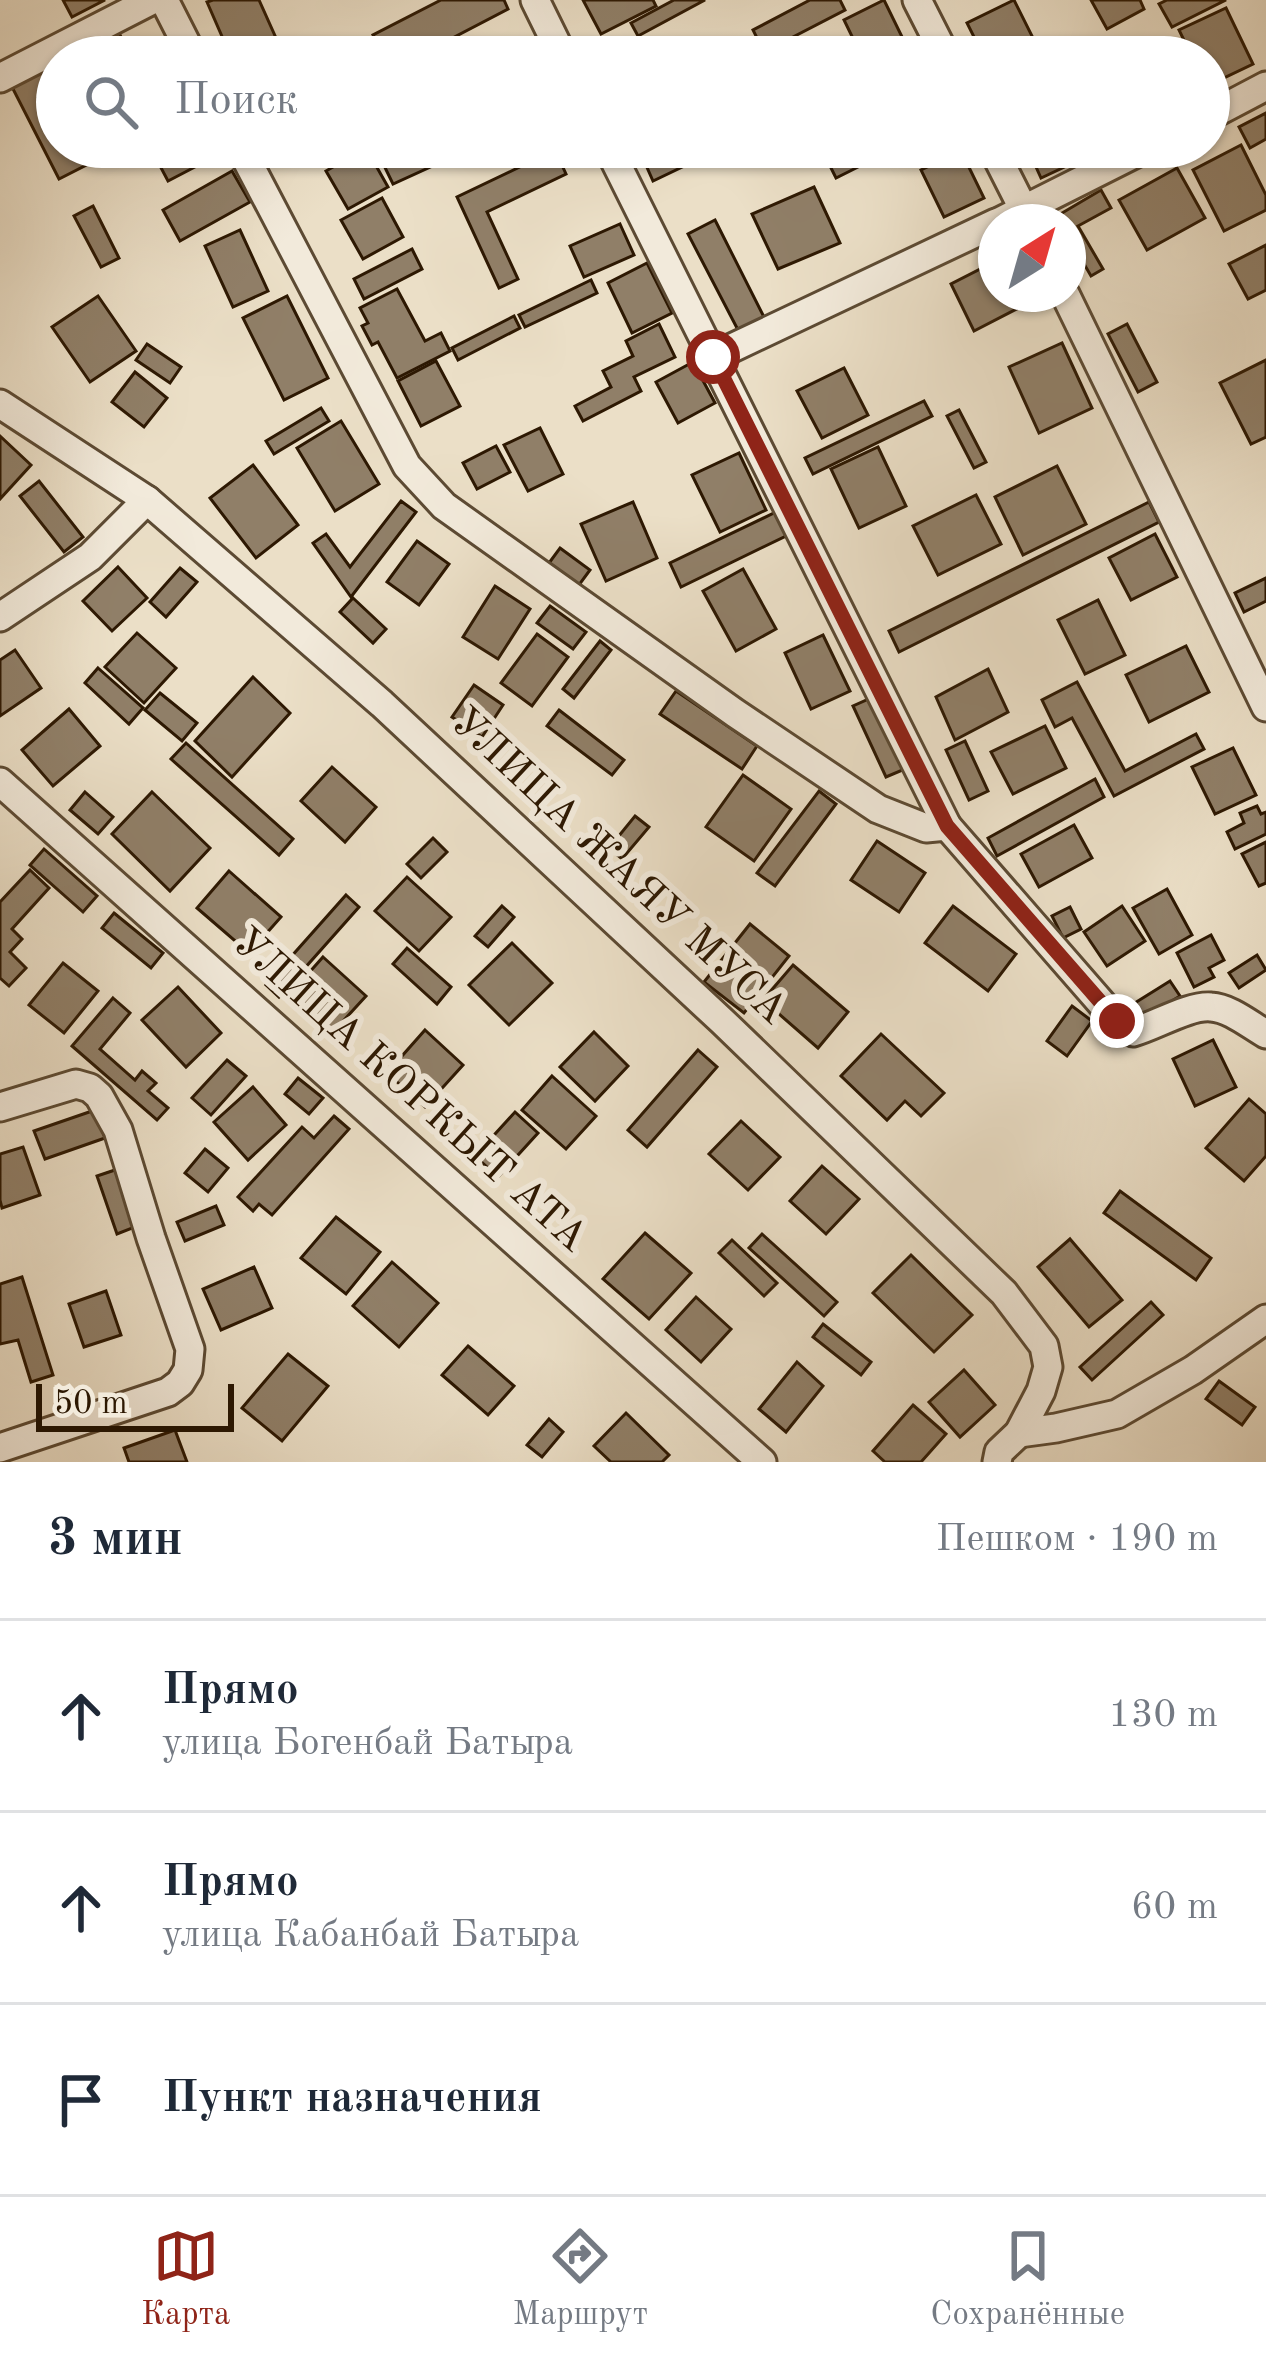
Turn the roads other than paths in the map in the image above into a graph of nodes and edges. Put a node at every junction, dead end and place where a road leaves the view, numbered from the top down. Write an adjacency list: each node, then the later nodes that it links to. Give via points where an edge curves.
1 (152, 0): 5 (street)
2 (164, 0): 6 (street)
3 (535, 0): 7 (street)
4 (917, 0): 8 (street)
5 (81, 36)
6 (183, 36)
7 (553, 36)
8 (935, 36)
9 (36, 59): 10 (street)
10 (0, 77)
11 (1266, 86): 12 (street)
12 (1230, 105)
13 (251, 168): 27 (street, via 407,466 444,506 878,809 926,828)
14 (618, 168): 21 (street)
15 (998, 168): 17 (street)
16 (1108, 168): 18 (street)
17 (1008, 204)
18 (1040, 204)
19 (978, 235): 21 (street)
20 (1074, 312): 25 (street)
21 (713, 357): 27 (street)
22 (0, 404): 23 (street, УЛИЦА ЖАЯУ МУСА)
23 (147, 500): 24 (street, via 90,557); 31 (street, УЛИЦА ЖАЯУ МУСА, via 382,704 1004,1293 1044,1346 1048,1367)
24 (0, 617)
25 (1266, 707)
26 (0, 782): 33 (street, УЛИЦА КОРКЫТ АТА)
27 (948, 827): 28 (street, via 1133,1032 1211,1007)
28 (1266, 1034)
29 (0, 1107): 32 (street, via 76,1084 99,1096 118,1130 190,1349 188,1370 168,1392)
30 (1266, 1319): 31 (street, via 1117,1414)
31 (1019, 1432): 34 (street, УЛИЦА ЖАЯУ МУСА)
32 (0, 1448)
33 (762, 1462)
34 (997, 1462)

